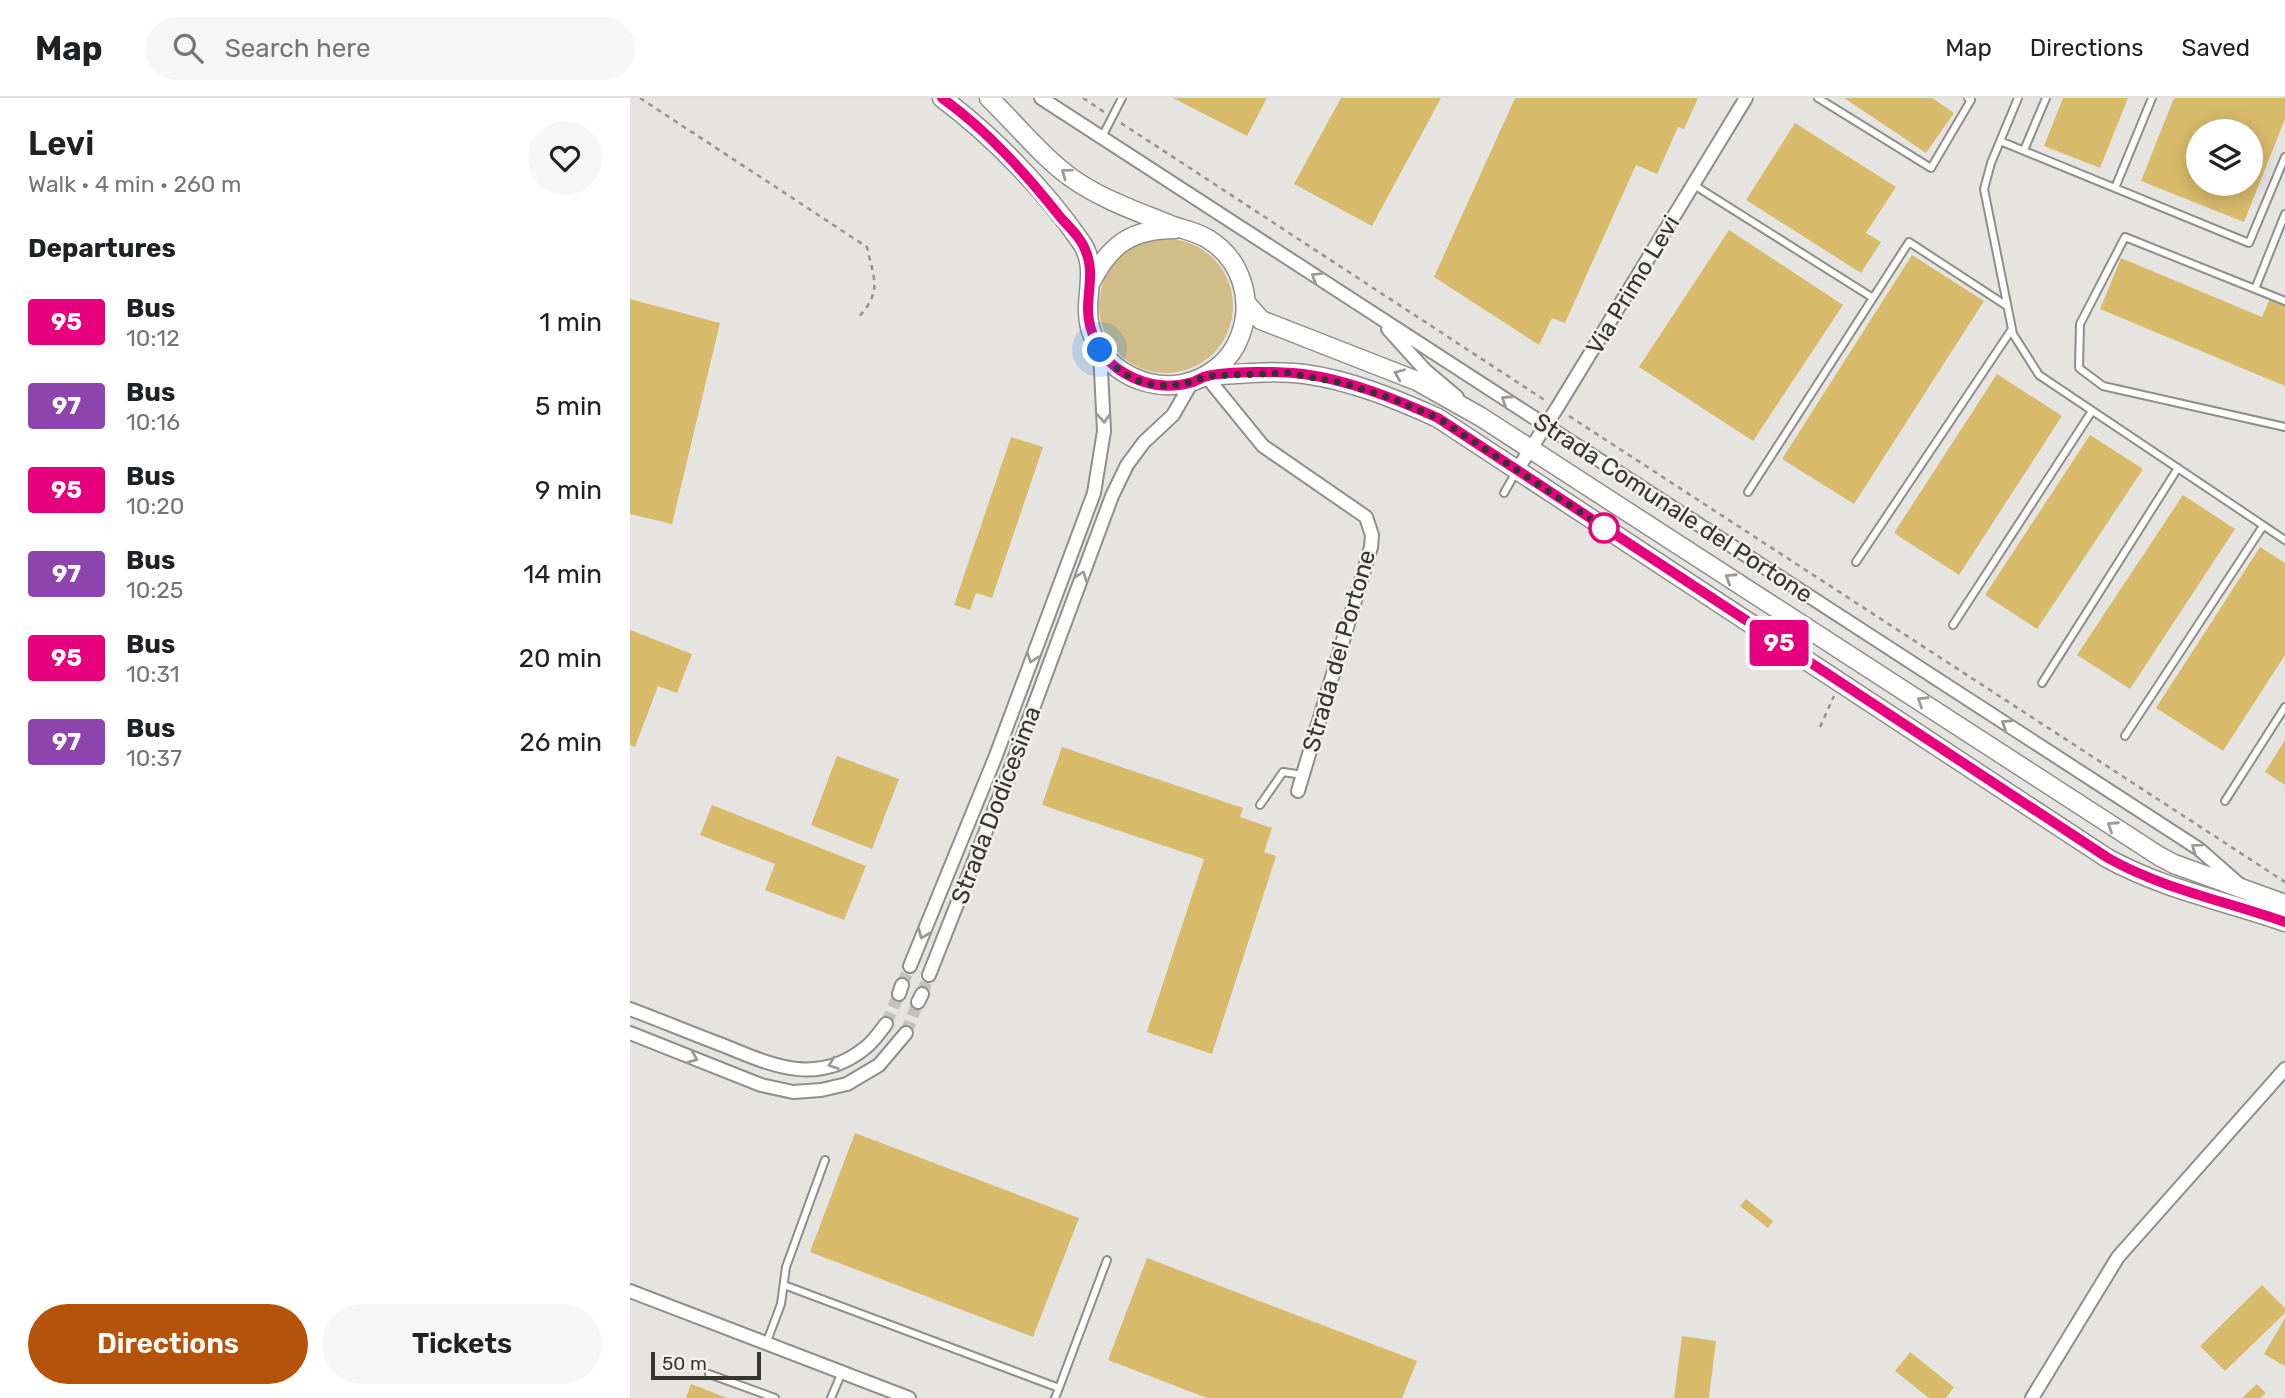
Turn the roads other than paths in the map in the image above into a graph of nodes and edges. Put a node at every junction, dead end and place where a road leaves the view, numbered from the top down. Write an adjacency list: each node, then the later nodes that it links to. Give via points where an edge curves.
1 (942, 98): 19 (street, via 993,141 1041,192 1083,244)
2 (989, 98): 18 (street, one-way to 2, via 1079,183)
3 (1041, 98): 11 (street, Strada Comunale del Portone)
4 (1122, 98): 11 (lane)
5 (1746, 98): 15 (street, Via Primo Levi)
6 (1818, 98): 7 (lane, via 1931,168 1971,100)
7 (1968, 98)
8 (2018, 98): 12 (lane)
9 (2046, 98): 13 (lane)
10 (2152, 98): 16 (lane)
11 (1102, 137): 25 (street, Strada Comunale del Portone, one-way to 11)
12 (2000, 141): 13 (lane); 24 (lane, via 1984,189)
13 (2024, 150): 16 (lane)
14 (2285, 157): 16 (lane, via 2249,243)
15 (1694, 185): 21 (lane); 31 (street, Via Primo Levi)
16 (2115, 188)
17 (2285, 214): 20 (lane)
18 (1182, 229): 19 (street, via 1138,233 1118,244 1101,261); 23 (street, via 1209,239 1227,255 1240,275)
19 (1091, 282): 27 (street, via 1087,311)
20 (2255, 289): 22 (lane); 32 (lane, via 2125,237 2080,324 2079,369 2104,387)
21 (1873, 298): 24 (lane, via 1909,242); 36 (lane)
22 (2285, 301)
23 (1247, 303): 28 (street, via 1238,343 1224,363); 30 (street, Strada Comunale del Portone, one-way to 23, via 1417,381 1261,320)
24 (2007, 306): 26 (lane)
25 (1374, 314): 30 (street, Strada Comunale del Portone, via 1425,370); 31 (street, Strada Comunale del Portone, one-way to 25)
26 (2012, 330): 29 (lane, via 2039,375); 40 (lane)
27 (1100, 350): 28 (street, via 1115,367 1148,384 1168,386); 42 (street, Strada Dodicesima, one-way to 42, via 1104,431 1094,493)
28 (1199, 379): 35 (street, via 1288,373 1343,383 1438,418); 43 (street, Strada Dodicesima, one-way to 28, via 1127,465); 47 (street, Strada del Portone, via 1264,446 1366,517 1370,525 1371,547)
29 (2092, 411): 34 (lane); 41 (lane)
30 (1481, 417): 33 (street, Strada Comunale del Portone)
31 (1546, 426): 33 (street, Via Primo Levi); 51 (street, Strada Comunale del Portone, one-way to 31, via 2199,849)
32 (2285, 427)
33 (1531, 449): 35 (street, Via Primo Levi); 51 (street, Strada Comunale del Portone, one-way to 33, via 2159,856)
34 (2178, 468): 38 (lane); 44 (lane)
35 (1517, 470): 37 (lane); 53 (street, via 2135,874)
36 (1748, 492)
37 (1504, 493)
38 (2263, 526): 39 (lane); 46 (lane)
39 (2285, 540)
40 (1856, 562)
41 (1953, 625)
42 (1044, 627): 43 (street); 54 (street, Strada Dodicesima, one-way to 54)
43 (1061, 634): 55 (street, Strada Dodicesima)
44 (2042, 683)
45 (2285, 707): 49 (lane)
46 (2125, 736)
47 (1303, 775): 48 (street, Strada del Portone); 50 (lane, via 1283,772)
48 (1298, 791)
49 (2225, 801)
50 (1260, 805)
51 (2249, 892): 52 (street, Strada Comunale del Portone)
52 (2285, 904)
53 (2285, 922)
54 (910, 966)
55 (929, 975)
56 (630, 1009): 57 (street, one-way to 56, via 866,1048 840,1063 793,1070)
57 (886, 1024)
58 (630, 1033): 59 (street, one-way to 59, via 761,1085 793,1091 847,1084 879,1065)
59 (906, 1033)
60 (2285, 1069): 73 (street, via 2118,1257)
61 (825, 1160): 63 (lane, via 786,1267)
62 (1107, 1260): 68 (lane)
63 (785, 1285): 65 (lane); 68 (lane)
64 (630, 1291): 65 (street)
65 (766, 1344): 66 (street)
66 (842, 1372): 70 (lane); 71 (street)
67 (709, 1374): 69 (lane)
68 (1059, 1388): 72 (lane)
69 (775, 1398)
70 (831, 1398)
71 (909, 1398)
72 (1055, 1398)
73 (2032, 1398)

